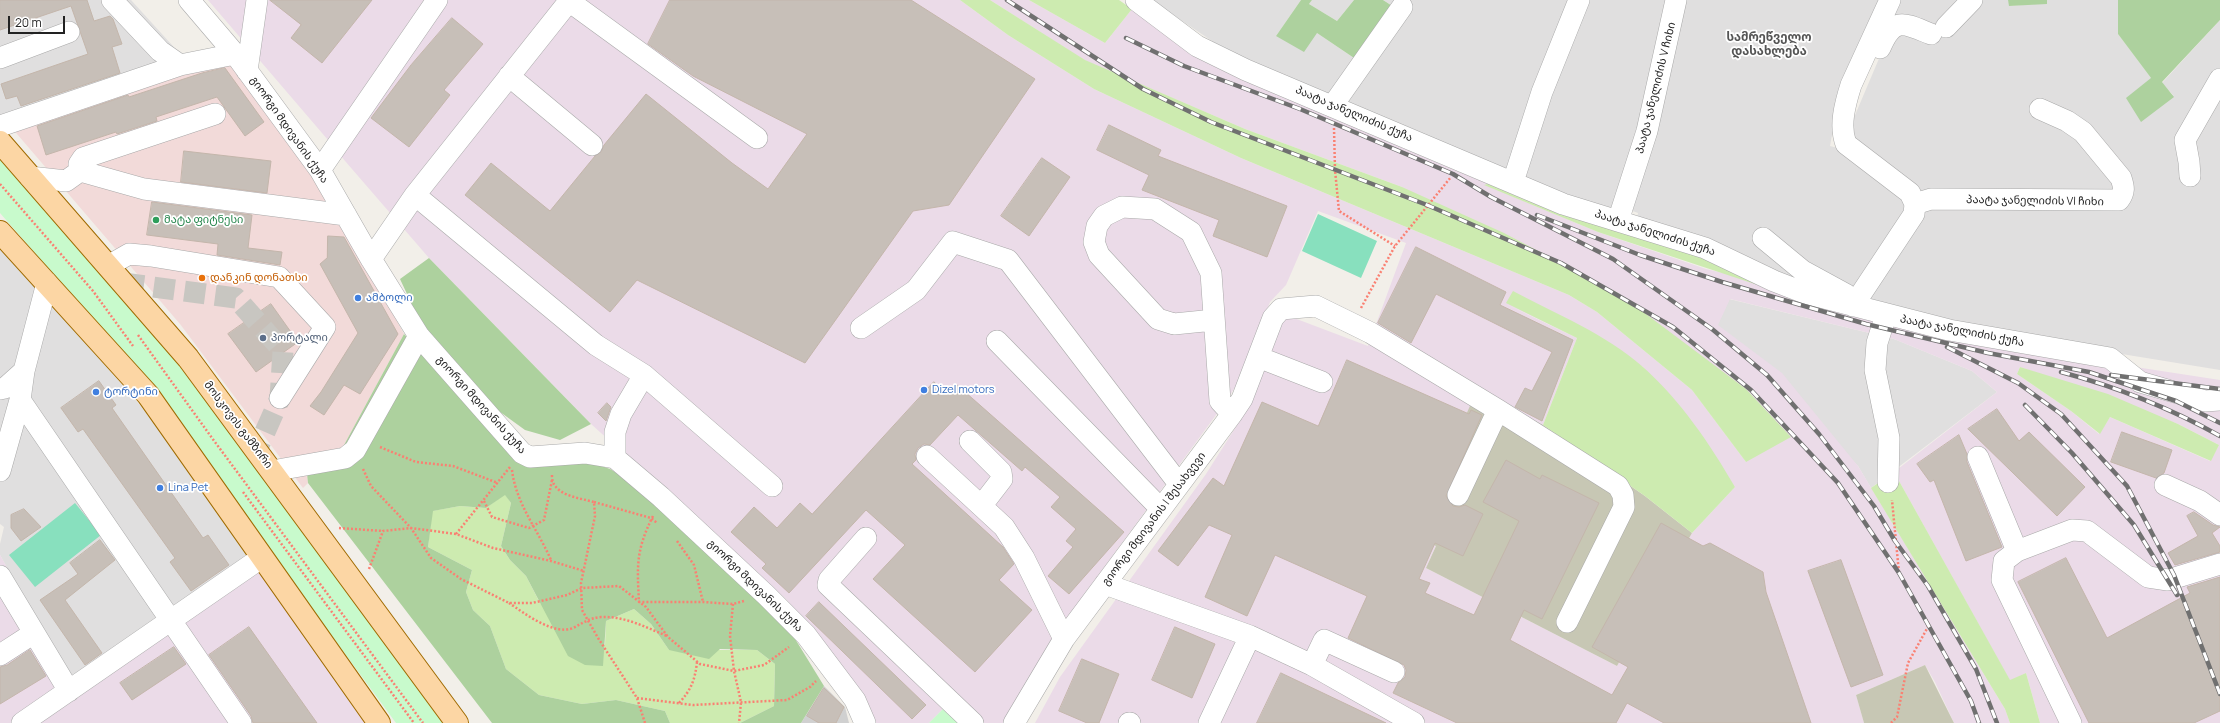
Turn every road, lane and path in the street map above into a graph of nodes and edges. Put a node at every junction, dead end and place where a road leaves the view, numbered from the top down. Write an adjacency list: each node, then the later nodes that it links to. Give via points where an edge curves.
1 (112, 0): 15 (street, via 160,51)
2 (189, 0): 13 (street, გიორგი მდივანის ქუჩა)
3 (257, 0): 16 (street)
4 (437, 0): 28 (street)
5 (569, 0): 17 (street); 24 (street)
6 (1136, 0): 19 (street, პაატა ჯანელიძის ქუჩა, via 1197,46 1246,70)
7 (1579, 0): 32 (street, via 1542,92)
8 (1676, 0): 36 (street, პაატა ჯანელიძის V ჩიხი, via 1647,131)
9 (1890, 0): 22 (street, via 1851,85)
10 (1972, 0): 22 (street, via 1938,30 1905,24 1894,25 1887,33 1849,122)
11 (1402, 6): 19 (street)
12 (69, 32): 14 (street)
13 (235, 54): 15 (street); 16 (street, გიორგი მდივანის ქუჩა)
14 (0, 58)
15 (180, 65): 23 (street)
16 (248, 71): 28 (street, გიორგი მდივანის ქუჩა)
17 (509, 76): 26 (street); 33 (street)
18 (2220, 79): 30 (street, via 2185,140)
19 (1337, 107): 27 (street, პაატა ჯანელიძის ქუჩა); 39 (path, via 1334,123 1339,211)
20 (2040, 109): 34 (street, პაატა ჯანელიძის VI ჩიხი, via 2067,121 2083,132 2121,178 2124,187 2119,200 1931,199)
21 (215, 114): 29 (street, via 83,158 79,164)
22 (1843, 125): 34 (street, via 1842,133 1846,144 1910,193)
23 (0, 126)
24 (757, 138)
25 (0, 142): 31 (main road, მოსკოვის გამზირი)
26 (592, 145)
27 (1471, 164): 32 (street, პაატა ჯანელიძის ქუჩა); 39 (path, via 1453,174)
28 (320, 170): 35 (street, გიორგი მდივანის ქუჩა)
29 (80, 171): 31 (street, via 66,181); 35 (street, via 144,189)
30 (2190, 176)
31 (30, 177): 41 (main road, მოსკოვის გამზირი)
32 (1513, 182): 36 (street, პაატა ჯანელიძის ქუჩა, via 1563,204)
33 (415, 195): 40 (street); 53 (street, via 596,345)
34 (1915, 204): 43 (street, via 1914,214)
35 (346, 215): 40 (street, გიორგი მდივანის ქუჩა)
36 (1618, 221): 43 (street, პაატა ჯანელიძის ქუჩა, via 1705,248 1805,293)
37 (0, 232): 42 (main road)
38 (1763, 238): 43 (street, via 1803,271)
39 (1395, 246): 46 (path)
40 (371, 259): 49 (street, გიორგი მდივანის ქუჩა)
41 (108, 266): 56 (street, via 129,254 279,277 325,327); 68 (main road, მოსკოვის გამზირი, via 188,358)
42 (47, 283): 52 (street); 92 (main road, via 148,395)
43 (1855, 303): 44 (street, პაატა ჯანელიძის ქუჩა)
44 (1886, 315): 58 (street, პაატა ჯანელიძის ქუჩა, via 1949,330 2110,358 2140,382 2205,402); 70 (street, via 1877,343 1875,370 1889,438)
45 (1214, 320): 45 (street, via 1174,324 1158,319 1099,255 1094,242 1097,226 1104,216 1122,207 1155,209 1191,232 1211,273); 60 (street, via 1220,401)
46 (1352, 324): 51 (street, გიორგი მდივანის I შესახვევი, via 1316,306 1281,309 1273,318); 59 (street)
47 (861, 328): 72 (street, via 916,290 953,242 1008,260)
48 (137, 333): 126 (path)
49 (419, 336): 61 (street); 63 (street, გიორგი მდივანის ქუჩა, via 522,453 530,457)
50 (997, 341): 80 (street)
51 (1258, 357): 54 (street); 60 (street, გიორგი მდივანის I შესახვევი, via 1242,399)
52 (24, 371): 55 (street, via 5,388); 57 (street)
53 (644, 375): 66 (street, via 621,414 615,432); 74 (street)
54 (1322, 382)
55 (0, 389)
56 (280, 398)
57 (20, 400): 67 (street); 106 (street)
58 (2220, 400)
59 (1498, 410): 75 (street); 107 (street, via 1618,486 1623,495 1624,507)
60 (1232, 414): 72 (street, გიორგი მდივანის I შესახვევი)
61 (362, 438): 68 (street, via 356,450 345,458); 71 (path, via 416,462 453,466); 85 (path, via 363,468 371,486)
62 (970, 441): 79 (street, via 1002,475 1002,479)
63 (554, 456): 66 (street, გიორგი მდივანის ქუჩა, via 586,453); 69 (path)
64 (927, 456): 79 (street)
65 (1978, 457): 91 (street)
66 (615, 458): 76 (street, გიორგი მდივანის ქუჩა)
67 (0, 471)
68 (272, 472): 127 (main road, მოსკოვის გამზირი)
69 (552, 480): 78 (path, via 561,493); 83 (path, via 544,520)
70 (1888, 482): 135 (path, via 1899,573 1930,625 1908,663 1897,717)
71 (498, 483): 77 (path); 83 (path, via 512,466 517,495)
72 (1179, 484): 80 (street, გიორგი მდივანის I შესახვევი)
73 (2166, 485): 81 (street, via 2200,501)
74 (772, 486)
75 (1458, 495)
76 (661, 497): 82 (path); 100 (street, გიორგი მდივანის ქუჩა)
77 (484, 501): 83 (path, via 492,517 529,528); 88 (path)
78 (594, 502): 82 (path); 96 (path, via 595,516)
79 (982, 505): 112 (street, via 1004,527 1016,544)
80 (1161, 509): 98 (street, გიორგი მდივანის I შესახვევი)
81 (2220, 515)
82 (652, 518): 86 (path); 101 (path, via 641,541 637,569)
83 (533, 526): 93 (path, via 543,540)
84 (337, 528): 87 (path)
85 (411, 528): 87 (path); 88 (path); 103 (path, via 431,558 461,579)
86 (662, 528)
87 (383, 531): 95 (path)
88 (456, 534): 93 (path, via 494,548)
89 (673, 537): 102 (path, via 694,565)
90 (866, 538): 131 (street, via 829,580 828,585)
91 (2017, 551): 94 (street, via 2072,530 2087,531 2148,577 2168,580); 136 (street, via 2004,561 2002,580)
92 (261, 558): 106 (street); 125 (main road)
93 (551, 560): 96 (path)
94 (2220, 564)
95 (368, 571)
96 (584, 571): 99 (path)
97 (0, 576): 108 (street)
98 (1105, 584): 110 (street); 112 (street, გიორგი მდივანის I შესახვევი)
99 (582, 588): 101 (path, via 619,586); 103 (path, via 567,595 532,603); 105 (path, via 582,610)
100 (766, 595): 104 (path); 109 (street, გიორგი მდივანის ქუჩა)
101 (639, 602): 102 (path); 111 (path, via 646,607)
102 (703, 602): 104 (path)
103 (509, 603): 105 (path, via 536,621 557,628 572,628)
104 (733, 604): 117 (path, via 730,636)
105 (587, 618): 111 (path, via 626,619); 120 (path)
106 (171, 620): 119 (street); 124 (street)
107 (1567, 622)
108 (34, 634): 113 (street); 119 (street)
109 (806, 635): 116 (street, გიორგი მდივანის ქუჩა); 117 (path, via 764,666)
110 (1250, 636): 115 (street); 133 (street)
111 (668, 637): 114 (path)
112 (1064, 640): 132 (street, გიორგი მდივანის I შესახვევი)
113 (0, 655)
114 (697, 662): 117 (path); 122 (path, via 696,678 690,691)
115 (1312, 665): 118 (street, via 1324,640); 134 (street)
116 (831, 666): 121 (path, via 810,687 787,700); 130 (street, გიორგი მდივანის ქუჩა, via 855,700)
117 (734, 671): 121 (path)
118 (1394, 672)
119 (69, 691): 123 (street)
120 (637, 698): 122 (path); 128 (path)
121 (741, 702): 122 (path, via 693,705); 129 (path)
122 (679, 703)
123 (22, 723)
124 (241, 723)
125 (379, 723)
126 (423, 723)
127 (456, 723)
128 (646, 723)
129 (739, 723)
130 (865, 723)
131 (973, 723)
132 (1014, 723)
133 (1209, 723)
134 (1414, 723)
135 (1891, 723)
136 (2071, 723)

